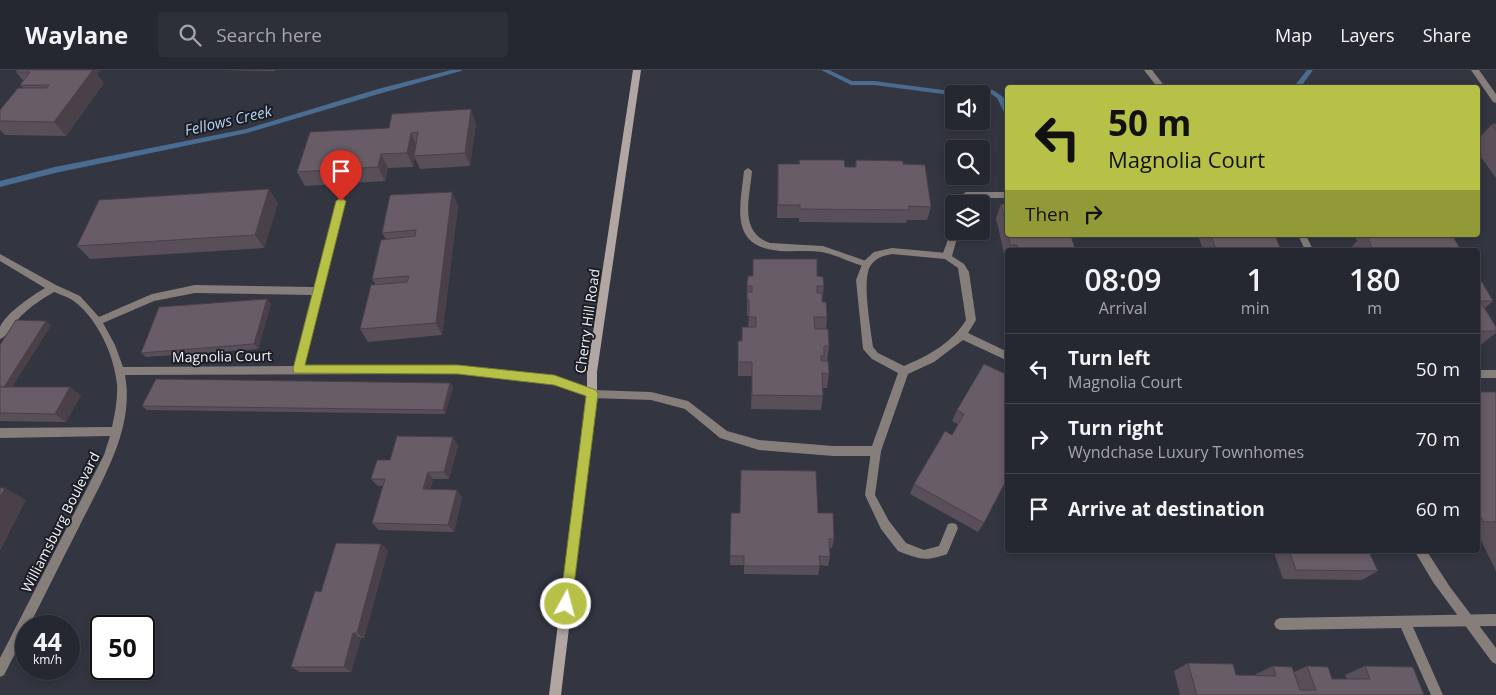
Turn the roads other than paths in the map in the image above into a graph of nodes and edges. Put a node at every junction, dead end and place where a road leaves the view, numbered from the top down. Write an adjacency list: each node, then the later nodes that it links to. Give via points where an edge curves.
1 (1148, 70): 4 (street)
2 (1475, 70): 5 (street)
3 (636, 74): 25 (main road, Cherry Hill Road, via 592,372)
4 (1160, 85)
5 (1496, 100)
6 (748, 171): 13 (street, via 744,220 752,238 770,246 823,249)
7 (990, 195): 8 (street)
8 (1005, 195)
9 (341, 201): 15 (street)
10 (952, 240): 11 (street)
11 (947, 256): 13 (street, via 892,251 877,254); 18 (street, via 964,272 971,320)
12 (0, 257): 14 (street, Williamsburg Boulevard)
13 (866, 264): 21 (street, via 861,280 868,348 874,356)
14 (53, 288): 16 (street, Williamsburg Boulevard, via 79,299); 17 (street, via 12,317)
15 (319, 291): 16 (street, via 195,290 152,298); 20 (street)
16 (98, 321): 22 (street, Williamsburg Boulevard)
17 (0, 335)
18 (962, 335): 19 (street); 21 (street, via 931,359)
19 (1005, 356)
20 (298, 369): 22 (street, Magnolia Court); 25 (street, Magnolia Court, via 458,370 554,380)
21 (904, 370): 28 (street)
22 (119, 371): 26 (street, Williamsburg Boulevard, via 122,394)
23 (1480, 374): 24 (street)
24 (1496, 374)
25 (592, 394): 28 (street, Magnolia Court, via 651,396 688,405 724,436 759,445); 37 (main road, Cherry Hill Road)
26 (116, 431): 27 (street); 36 (street, Williamsburg Boulevard, via 110,456)
27 (0, 433)
28 (876, 451): 29 (street, via 870,495 885,525 902,546 924,555 943,550)
29 (952, 528)
30 (1422, 553): 31 (street, via 1444,589)
31 (1470, 620): 32 (street); 33 (street); 35 (street)
32 (1496, 620)
33 (1405, 622): 34 (street); 38 (street)
34 (1280, 624)
35 (1496, 658)
36 (0, 671)
37 (555, 695)
38 (1437, 695)

